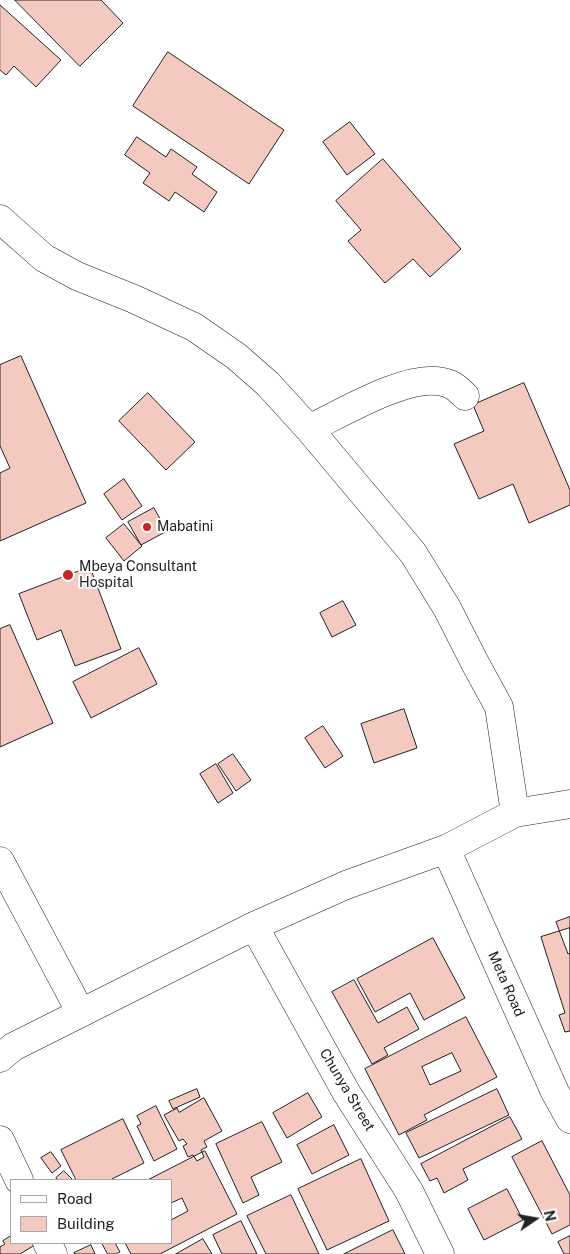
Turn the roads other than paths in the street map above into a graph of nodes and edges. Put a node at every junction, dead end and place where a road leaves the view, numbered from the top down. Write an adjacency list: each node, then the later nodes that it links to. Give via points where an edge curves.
1 (0, 220): 3 (street, via 44,258 77,276 194,327 236,356 268,384)
2 (465, 396): 3 (street, via 453,385 420,381 390,390)
3 (309, 429): 5 (street, via 413,553 447,608 499,706)
4 (570, 804): 5 (street)
5 (515, 813): 6 (street)
6 (446, 848): 8 (street, via 346,885); 11 (street, Meta Road)
7 (0, 861): 9 (street)
8 (254, 926): 9 (street); 14 (street, Chunya Street, via 346,1092 409,1191)
9 (81, 1013): 10 (street, via 13,1047)
10 (0, 1058)
11 (570, 1119)
12 (0, 1140): 13 (street)
13 (19, 1179)
14 (440, 1254)

